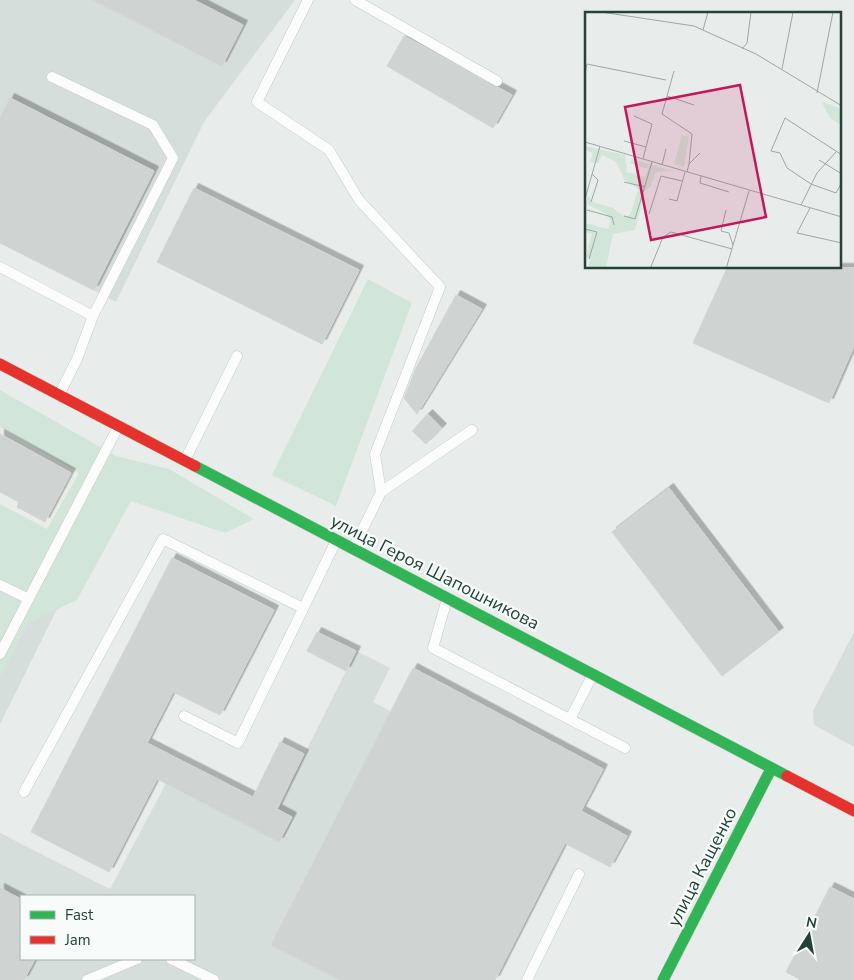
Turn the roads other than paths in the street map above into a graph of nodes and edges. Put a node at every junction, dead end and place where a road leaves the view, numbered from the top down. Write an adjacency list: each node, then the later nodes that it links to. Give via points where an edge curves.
1 (308, 0): 13 (lane, via 256,102 329,150 359,200 440,287 375,454)
2 (355, 0): 4 (lane)
3 (52, 77): 6 (lane, via 153,125 173,158)
4 (498, 81)
5 (0, 267): 6 (lane)
6 (93, 316): 9 (lane)
7 (237, 356): 12 (lane)
8 (0, 364): 9 (street, улица Героя Шапошникова)
9 (59, 395): 10 (street, улица Героя Шапошникова)
10 (119, 426): 12 (street, улица Героя Шапошникова); 18 (lane)
11 (472, 430): 13 (lane)
12 (185, 461): 14 (street, улица Героя Шапошникова)
13 (381, 492): 15 (lane)
14 (336, 541): 15 (street, улица Героя Шапошникова); 19 (lane)
15 (354, 547): 17 (street, улица Героя Шапошникова)
16 (0, 585): 18 (lane)
17 (447, 598): 21 (street, улица Героя Шапошникова); 23 (lane, via 433,648)
18 (29, 599): 20 (lane)
19 (303, 608): 22 (lane, via 238,743); 26 (lane, via 163,539)
20 (0, 654)
21 (593, 674): 23 (lane); 25 (street, улица Героя Шапошникова)
22 (184, 716)
23 (570, 720): 24 (lane)
24 (625, 748)
25 (771, 769): 27 (street, улица Героя Шапошникова); 34 (street, улица Кащенко)
26 (24, 792)
27 (854, 810)
28 (579, 874): 33 (lane)
29 (135, 960): 31 (lane)
30 (173, 960): 32 (lane)
31 (87, 980)
32 (214, 980)
33 (527, 980)
34 (663, 980)

